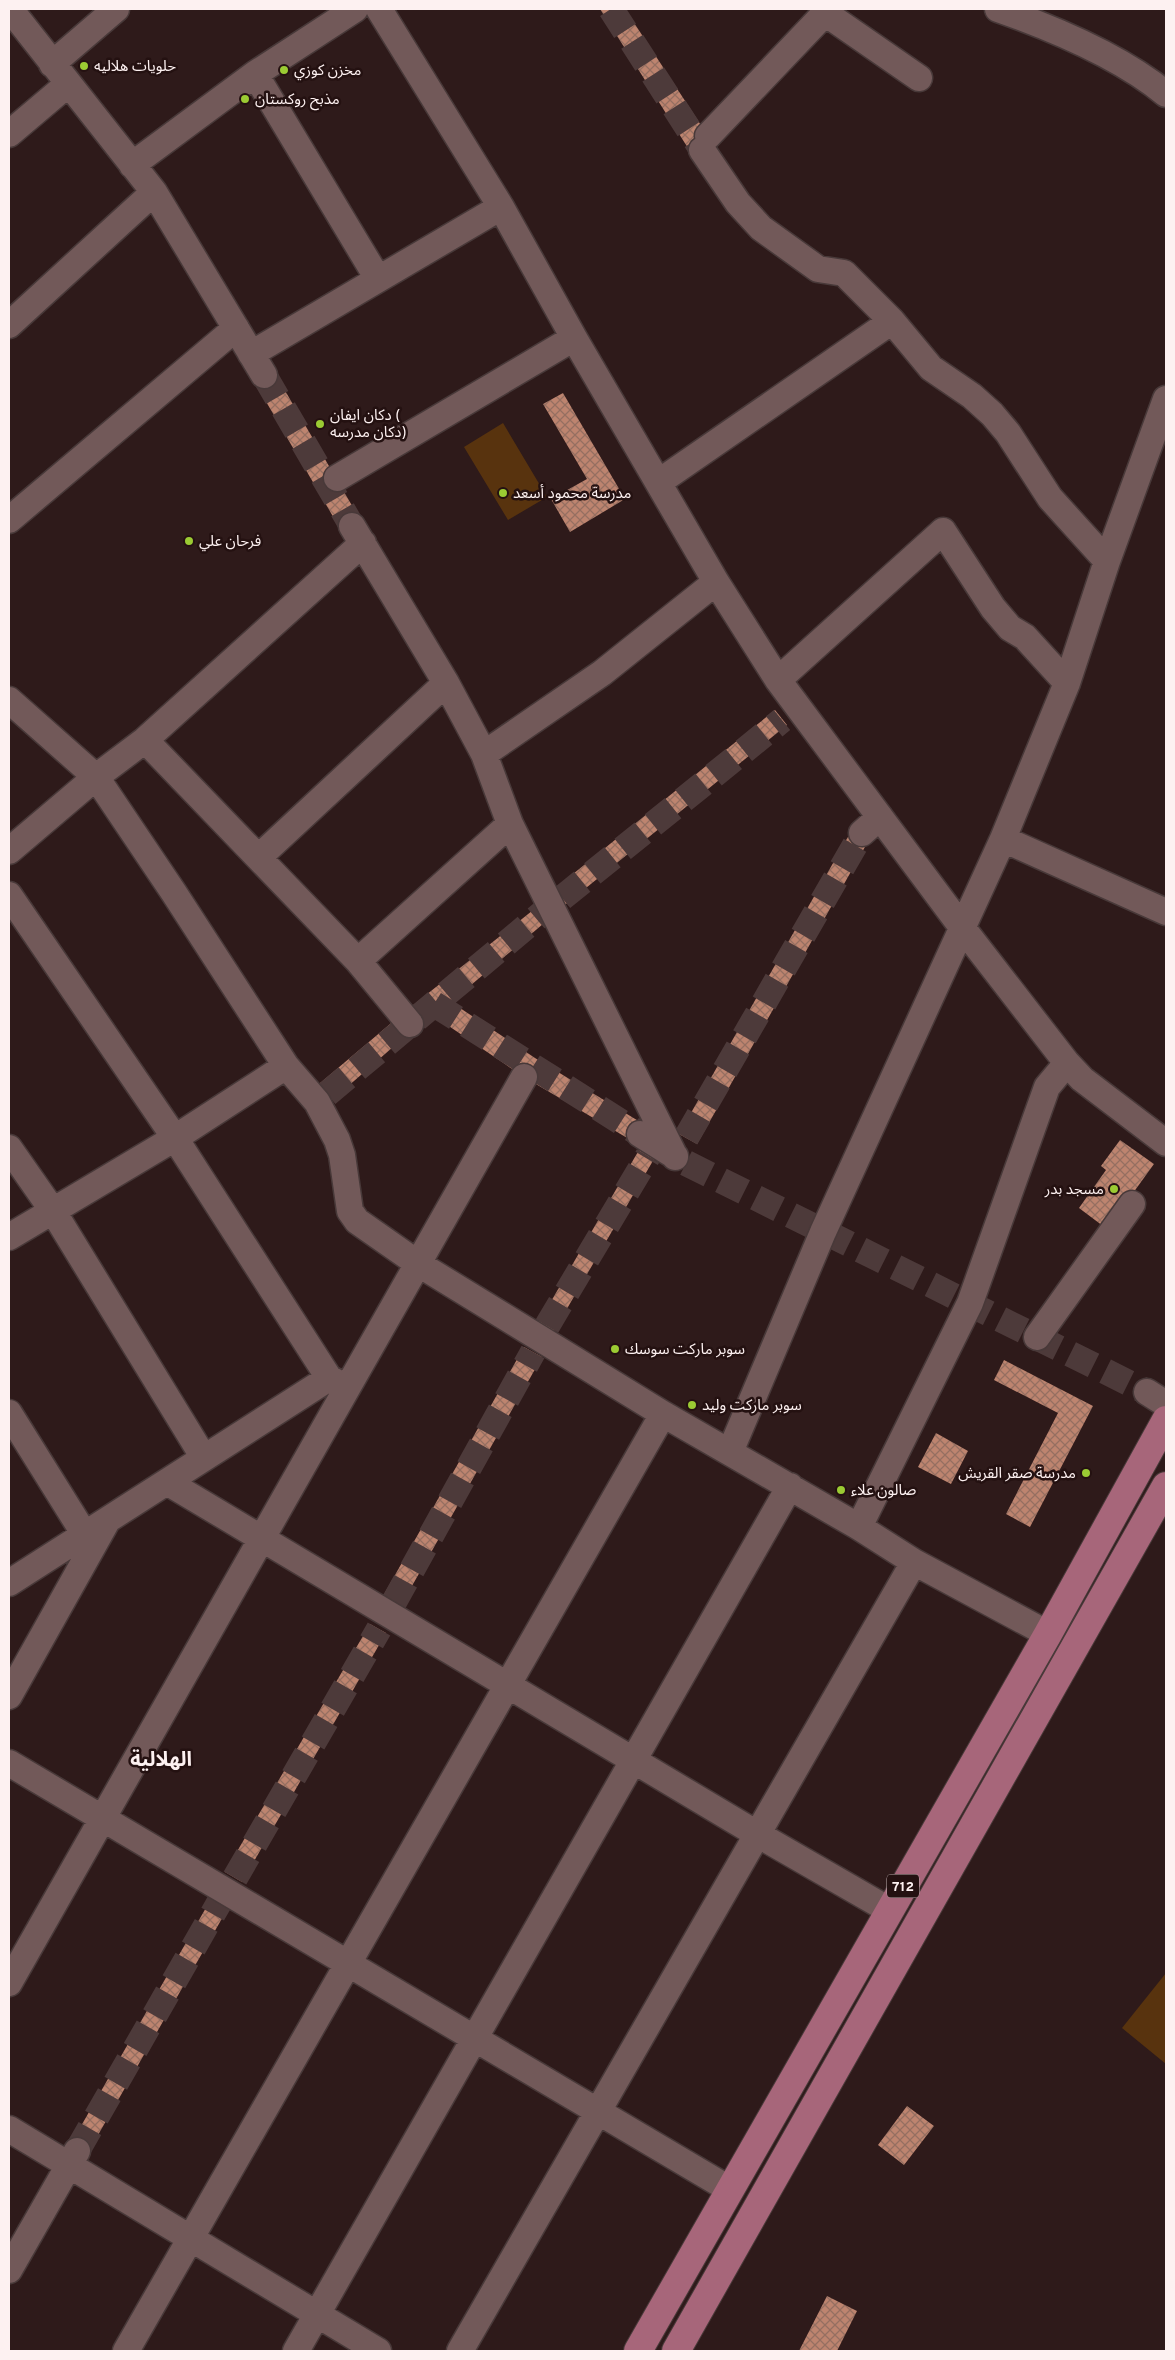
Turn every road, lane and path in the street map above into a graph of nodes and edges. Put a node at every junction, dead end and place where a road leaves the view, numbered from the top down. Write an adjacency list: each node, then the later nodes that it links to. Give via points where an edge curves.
1 (10, 9): 8 (street)
2 (116, 9): 8 (street)
3 (355, 9): 9 (street)
4 (379, 9): 16 (street)
5 (998, 9): 7 (street)
6 (827, 11): 10 (street); 18 (street, via 705,143 738,203 761,228 818,269 844,273)
7 (1030, 14): 12 (street, via 1127,67)
8 (52, 64): 11 (street)
9 (256, 74): 14 (street); 17 (street)
10 (919, 78)
11 (68, 84): 13 (street); 14 (street)
12 (1166, 94)
13 (9, 134)
14 (132, 165): 15 (street)
15 (154, 192): 19 (street); 20 (street)
16 (501, 207): 17 (street); 21 (street)
17 (378, 279): 20 (street, via 257,365)
18 (892, 321): 24 (street); 26 (street, via 931,368 992,414 1050,498)
19 (9, 325)
20 (236, 328): 25 (street)
21 (574, 338): 23 (street); 24 (street)
22 (1165, 405): 26 (street)
23 (337, 478)
24 (658, 482): 27 (street)
25 (9, 520)
26 (1107, 561): 29 (street)
27 (716, 582): 28 (street); 33 (street, via 602,673)
28 (778, 680): 29 (street, via 943,532 1010,628 1024,636); 41 (street, via 790,713 871,825)
29 (1067, 682): 36 (street)
30 (446, 683): 32 (street, via 357,535); 33 (street); 38 (street)
31 (9, 700): 34 (street)
32 (145, 740): 34 (street); 38 (street)
33 (484, 754): 35 (street)
34 (96, 778): 37 (street); 45 (street)
35 (510, 824): 42 (street); 50 (street, via 553,905)
36 (1003, 838): 40 (street); 41 (street)
37 (9, 851)
38 (259, 857): 42 (street)
39 (9, 896): 47 (street)
40 (1166, 912)
41 (961, 926): 44 (street); 60 (street, via 823,1232)
42 (358, 961): 43 (street)
43 (410, 1024)
44 (1067, 1063): 48 (street, via 1082,1079); 66 (street, via 1047,1087 970,1304)
45 (286, 1066): 47 (street); 54 (street, via 322,1098 342,1155 350,1211 368,1230)
46 (524, 1077): 54 (street)
47 (175, 1138): 52 (street); 56 (street)
48 (1166, 1143)
49 (9, 1148): 52 (street)
50 (665, 1148)
51 (1132, 1204): 55 (street)
52 (53, 1211): 53 (street); 61 (street)
53 (9, 1237)
54 (417, 1263): 56 (street); 58 (street)
55 (1038, 1337)
56 (337, 1383): 61 (street); 68 (street)
57 (9, 1414): 67 (street)
58 (663, 1414): 60 (street); 72 (street)
59 (1166, 1420): 71 (main road, 712)
60 (730, 1452): 63 (street)
61 (204, 1458): 62 (street)
62 (167, 1482): 65 (street); 68 (street)
63 (790, 1486): 66 (street); 74 (street)
64 (1166, 1486): 94 (main road, 712)
65 (108, 1520): 67 (street); 73 (street)
66 (858, 1527): 69 (street)
67 (85, 1535): 70 (street)
68 (261, 1540): 72 (street); 76 (street)
69 (914, 1562): 71 (street); 77 (street)
70 (9, 1583)
71 (1048, 1634): 78 (main road, 712)
72 (507, 1686): 74 (street); 79 (street)
73 (9, 1696)
74 (633, 1761): 77 (street); 81 (street)
75 (9, 1763): 76 (street)
76 (102, 1819): 79 (street); 80 (street)
77 (757, 1834): 78 (street); 82 (street)
78 (889, 1910): 85 (main road, 712)
79 (348, 1964): 81 (street); 86 (street)
80 (9, 1983)
81 (474, 2038): 82 (street); 88 (street)
82 (598, 2111): 85 (street); 92 (street)
83 (9, 2129): 84 (street)
84 (74, 2158): 86 (street); 87 (street)
85 (730, 2189): 93 (main road, 712)
86 (191, 2239): 88 (street); 89 (street)
87 (9, 2270)
88 (317, 2314): 90 (street); 91 (street)
89 (126, 2351)
90 (296, 2351)
91 (378, 2351)
92 (460, 2351)
93 (638, 2351)
94 (676, 2351)

